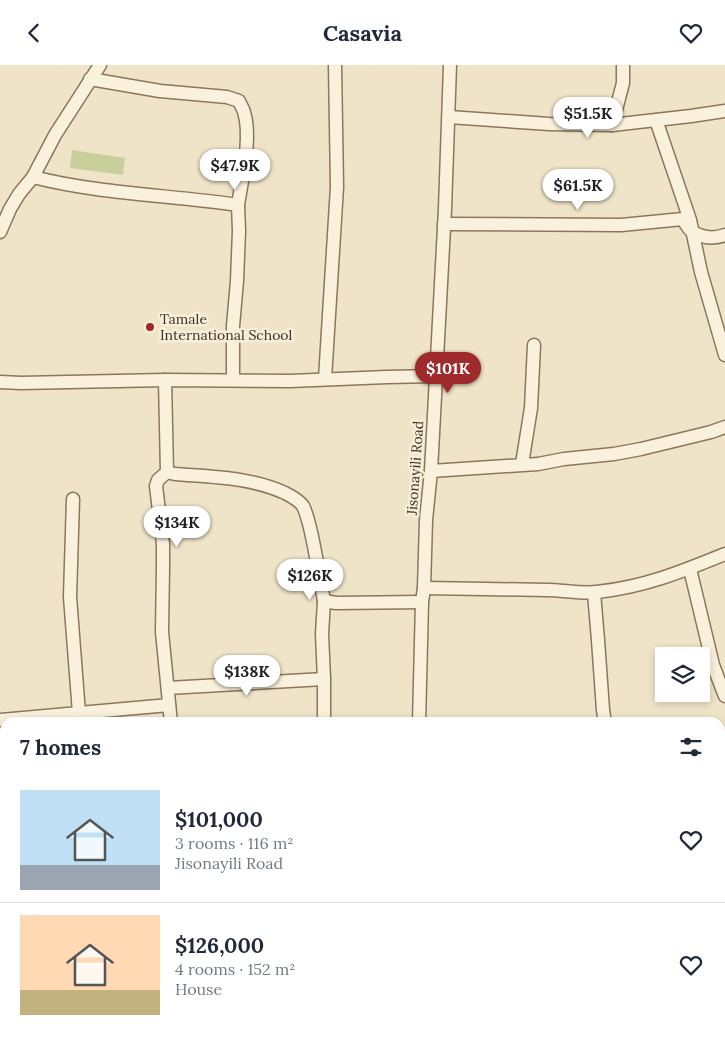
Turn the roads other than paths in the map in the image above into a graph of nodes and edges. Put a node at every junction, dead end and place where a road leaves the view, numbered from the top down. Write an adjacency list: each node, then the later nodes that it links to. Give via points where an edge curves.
1 (100, 65): 5 (street)
2 (335, 65): 19 (street, via 337,187)
3 (450, 65): 7 (street, Jisonayili Road)
4 (622, 65): 9 (street, via 623,83)
5 (90, 79): 10 (street); 11 (street, via 239,101 244,112 246,146)
6 (725, 111): 8 (street)
7 (449, 117): 9 (street); 12 (street, Jisonayili Road)
8 (656, 120): 9 (street); 14 (street)
9 (612, 125)
10 (33, 177): 11 (street, via 104,191); 13 (street, via 19,194)
11 (238, 205): 21 (street)
12 (444, 224): 14 (street, via 621,225 683,219); 18 (street, Jisonayili Road)
13 (0, 232)
14 (692, 232): 15 (street, via 710,238); 17 (street)
15 (725, 235)
16 (534, 345): 24 (street, via 531,408)
17 (725, 355)
18 (435, 376): 19 (street); 25 (street, Jisonayili Road)
19 (325, 379): 21 (street)
20 (165, 380): 21 (street); 22 (street); 26 (street)
21 (233, 381)
22 (0, 382)
23 (725, 427): 24 (street, via 623,452)
24 (522, 465): 25 (street)
25 (431, 471): 30 (street, Jisonayili Road)
26 (167, 472): 32 (street, via 241,479 261,483 294,497 306,514); 35 (street, via 156,486 163,544 162,632)
27 (73, 499): 38 (street, via 70,597)
28 (725, 554): 29 (street)
29 (690, 569): 31 (street, via 646,583); 36 (street, via 713,665)
30 (424, 588): 31 (street); 33 (street, Jisonayili Road)
31 (594, 593): 43 (street)
32 (324, 601): 33 (street); 34 (street)
33 (422, 602): 42 (street, Jisonayili Road)
34 (324, 679): 35 (street); 41 (street)
35 (168, 688): 37 (street)
36 (725, 696)
37 (169, 705): 38 (street); 40 (street)
38 (79, 713): 39 (street)
39 (34, 717)
40 (170, 717)
41 (324, 717)
42 (419, 717)
43 (604, 717)

